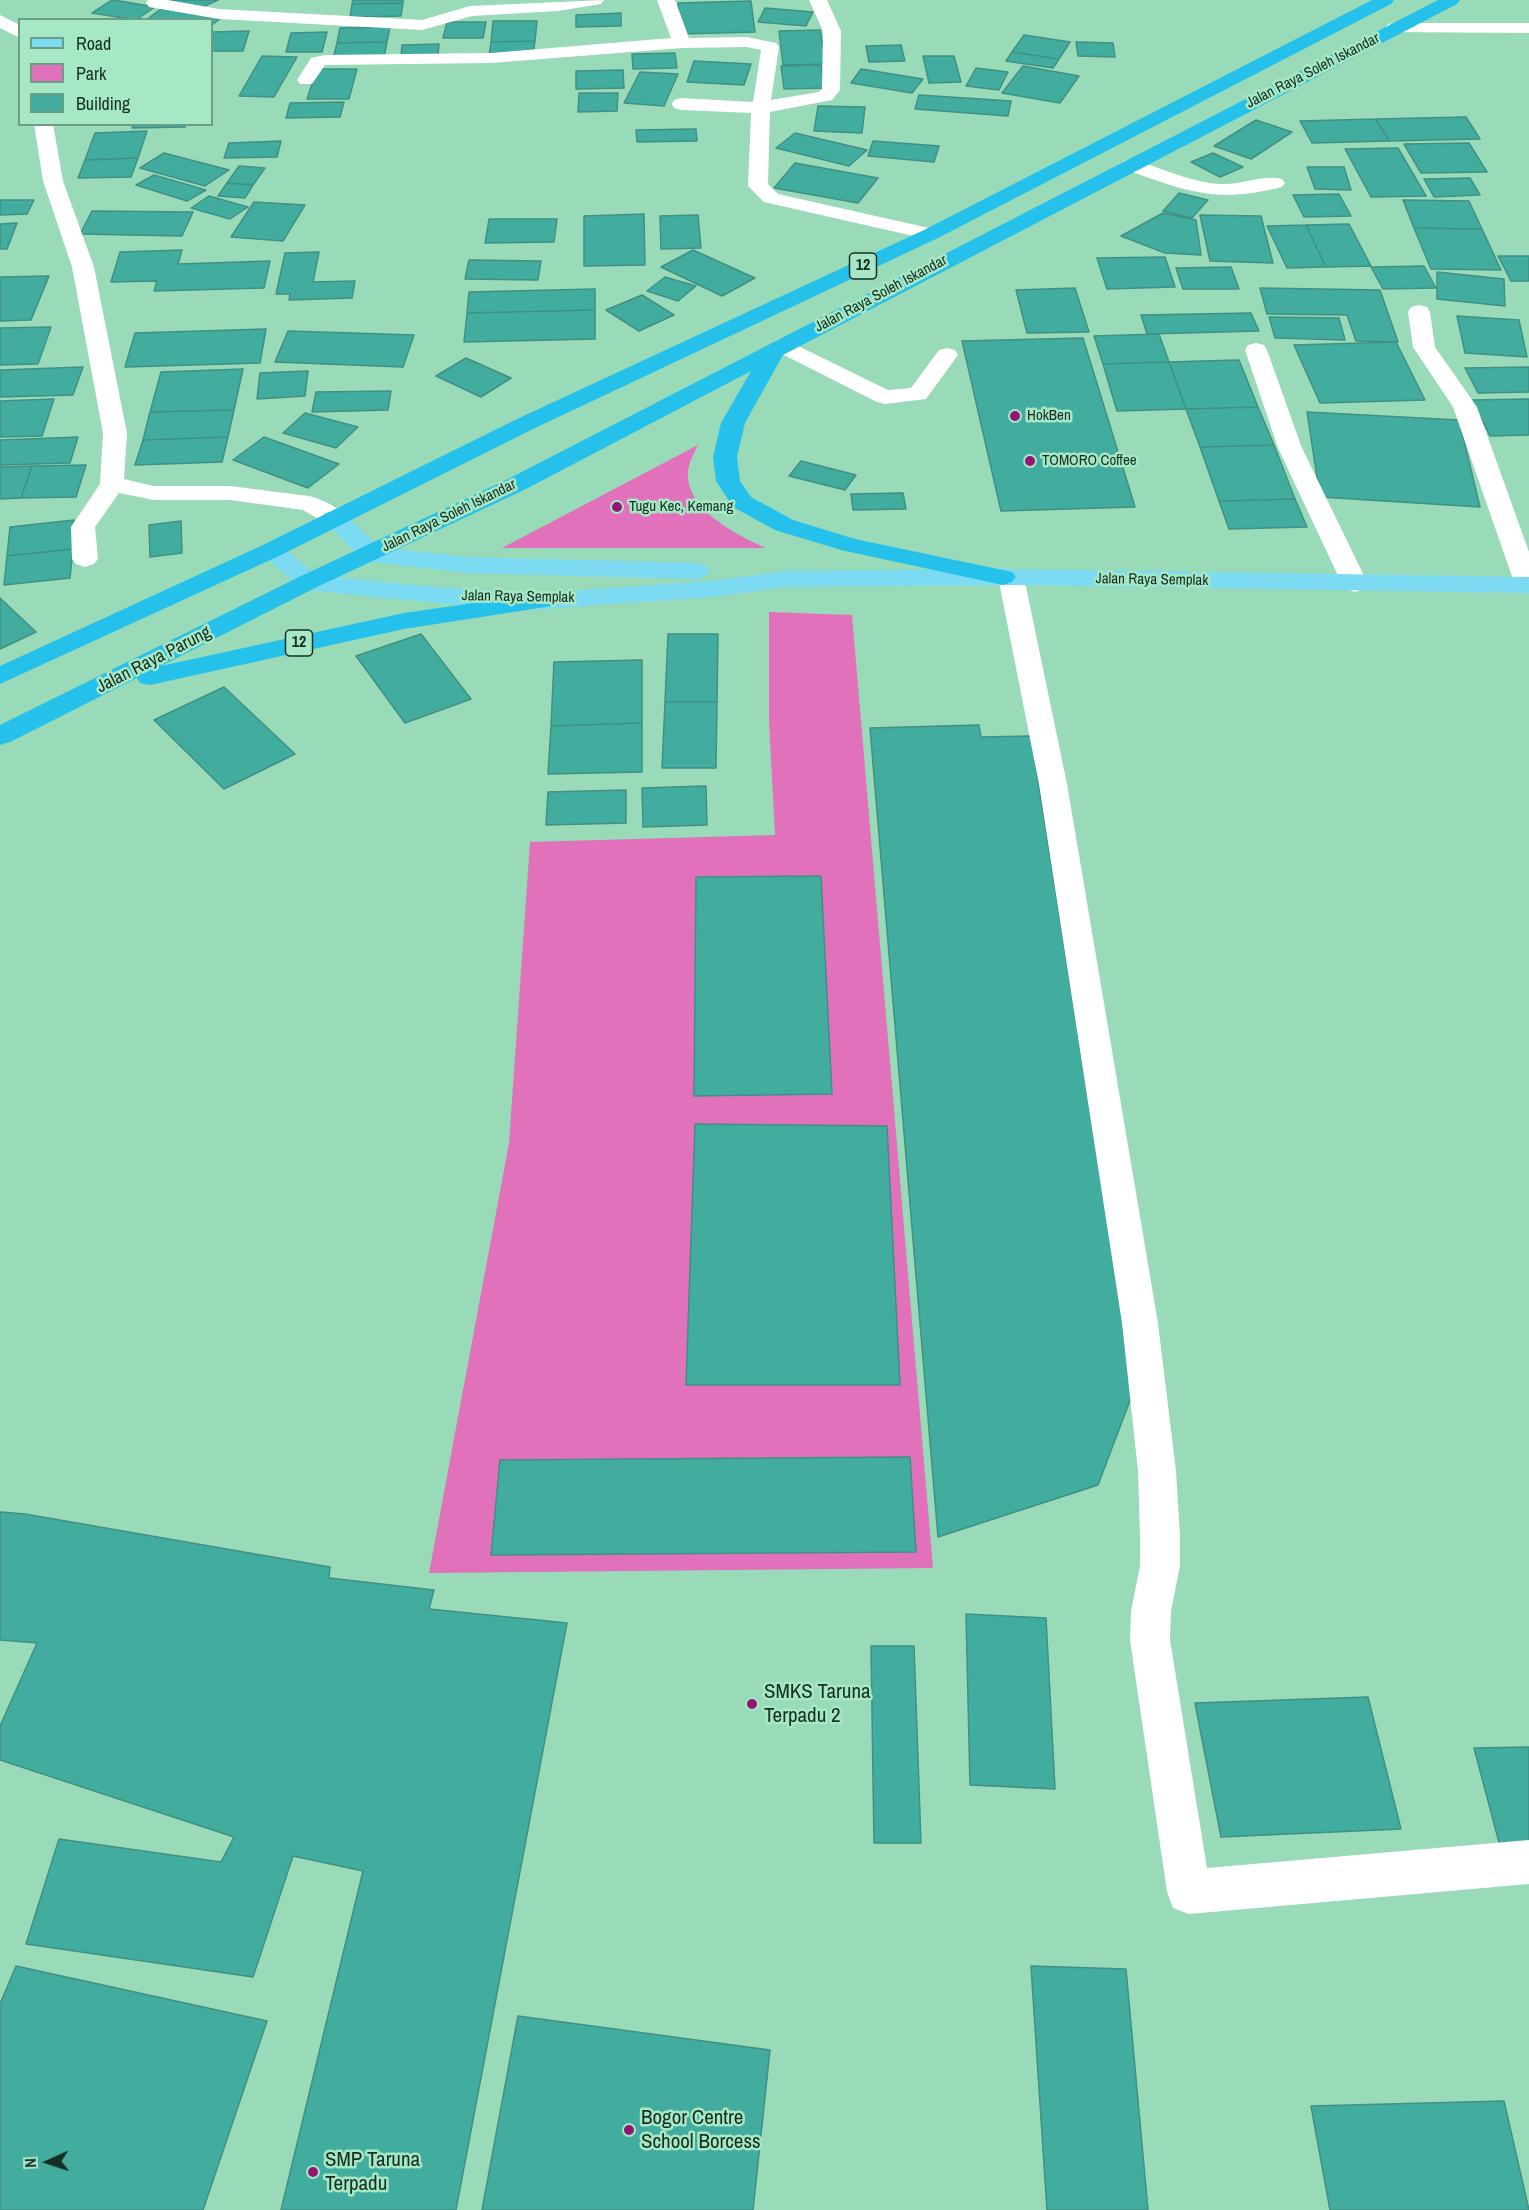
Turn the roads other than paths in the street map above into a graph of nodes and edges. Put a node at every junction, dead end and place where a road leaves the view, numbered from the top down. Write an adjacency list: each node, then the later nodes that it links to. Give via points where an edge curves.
1 (595, 0): 6 (street, via 470,11 422,25 230,15)
2 (666, 0): 12 (street)
3 (818, 0): 16 (street, via 832,32 831,90 825,96)
4 (1385, 0): 11 (highway, Jalan Raya Soleh Iskandar / 12)
5 (1451, 0): 8 (highway, Jalan Raya Soleh Iskandar / 12)
6 (155, 3)
7 (0, 20): 10 (street)
8 (1394, 28): 9 (street); 13 (highway, Jalan Raya Soleh Iskandar / 12)
9 (1529, 28)
10 (18, 32)
11 (1301, 42): 13 (highway); 20 (highway, Jalan Raya Soleh Iskandar / 12)
12 (682, 43): 14 (street, via 491,58 320,60); 16 (street, via 747,42 770,47)
13 (1340, 57): 18 (highway, Jalan Raya Soleh Iskandar / 12)
14 (306, 80)
15 (681, 104): 16 (street)
16 (761, 108): 20 (street, via 758,186 771,198)
17 (43, 126): 25 (street, via 53,180 83,267 115,433)
18 (1131, 165): 19 (street, via 1209,189 1233,190); 22 (highway, Jalan Raya Soleh Iskandar / 12)
19 (1275, 183)
20 (931, 234): 26 (highway, Jalan Raya Soleh Iskandar / 12)
21 (1419, 312): 34 (street, via 1424,347 1465,407)
22 (780, 348): 24 (street, via 885,397 918,394); 28 (highway, Jalan Raya Soleh Iskandar / 12); 30 (highway, via 733,423 725,457 728,481 742,502 784,525 849,545)
23 (1256, 350): 33 (street, via 1290,448)
24 (947, 355)
25 (112, 484): 26 (street, via 154,493 230,493 309,503); 29 (street, via 83,527)
26 (334, 518): 27 (highway, Jalan Raya Soleh Iskandar / 12); 28 (main road)
27 (272, 550): 32 (main road); 36 (highway, 12)
28 (372, 554): 31 (main road, Jalan Raya Semplak, via 467,565 710,572); 32 (highway, Jalan Raya Soleh Iskandar / 12)
29 (85, 559)
30 (1007, 577): 31 (main road, Jalan Raya Semplak); 33 (main road, Jalan Raya Semplak); 39 (street, via 1054,795 1140,1323 1157,1471 1160,1536 1150,1640 1189,1892)
31 (776, 579): 35 (main road, Jalan Raya Semplak, via 711,589)
32 (308, 582): 35 (main road, Jalan Raya Semplak); 37 (highway, Jalan Raya Parung / 12)
33 (1355, 584): 34 (main road, Jalan Raya Semplak)
34 (1528, 585)
35 (543, 601): 37 (highway, 12, via 404,621 165,672)
36 (0, 676)
37 (60, 707): 38 (highway, Jalan Raya Parung / 12)
38 (0, 736)
39 (1529, 1862)

